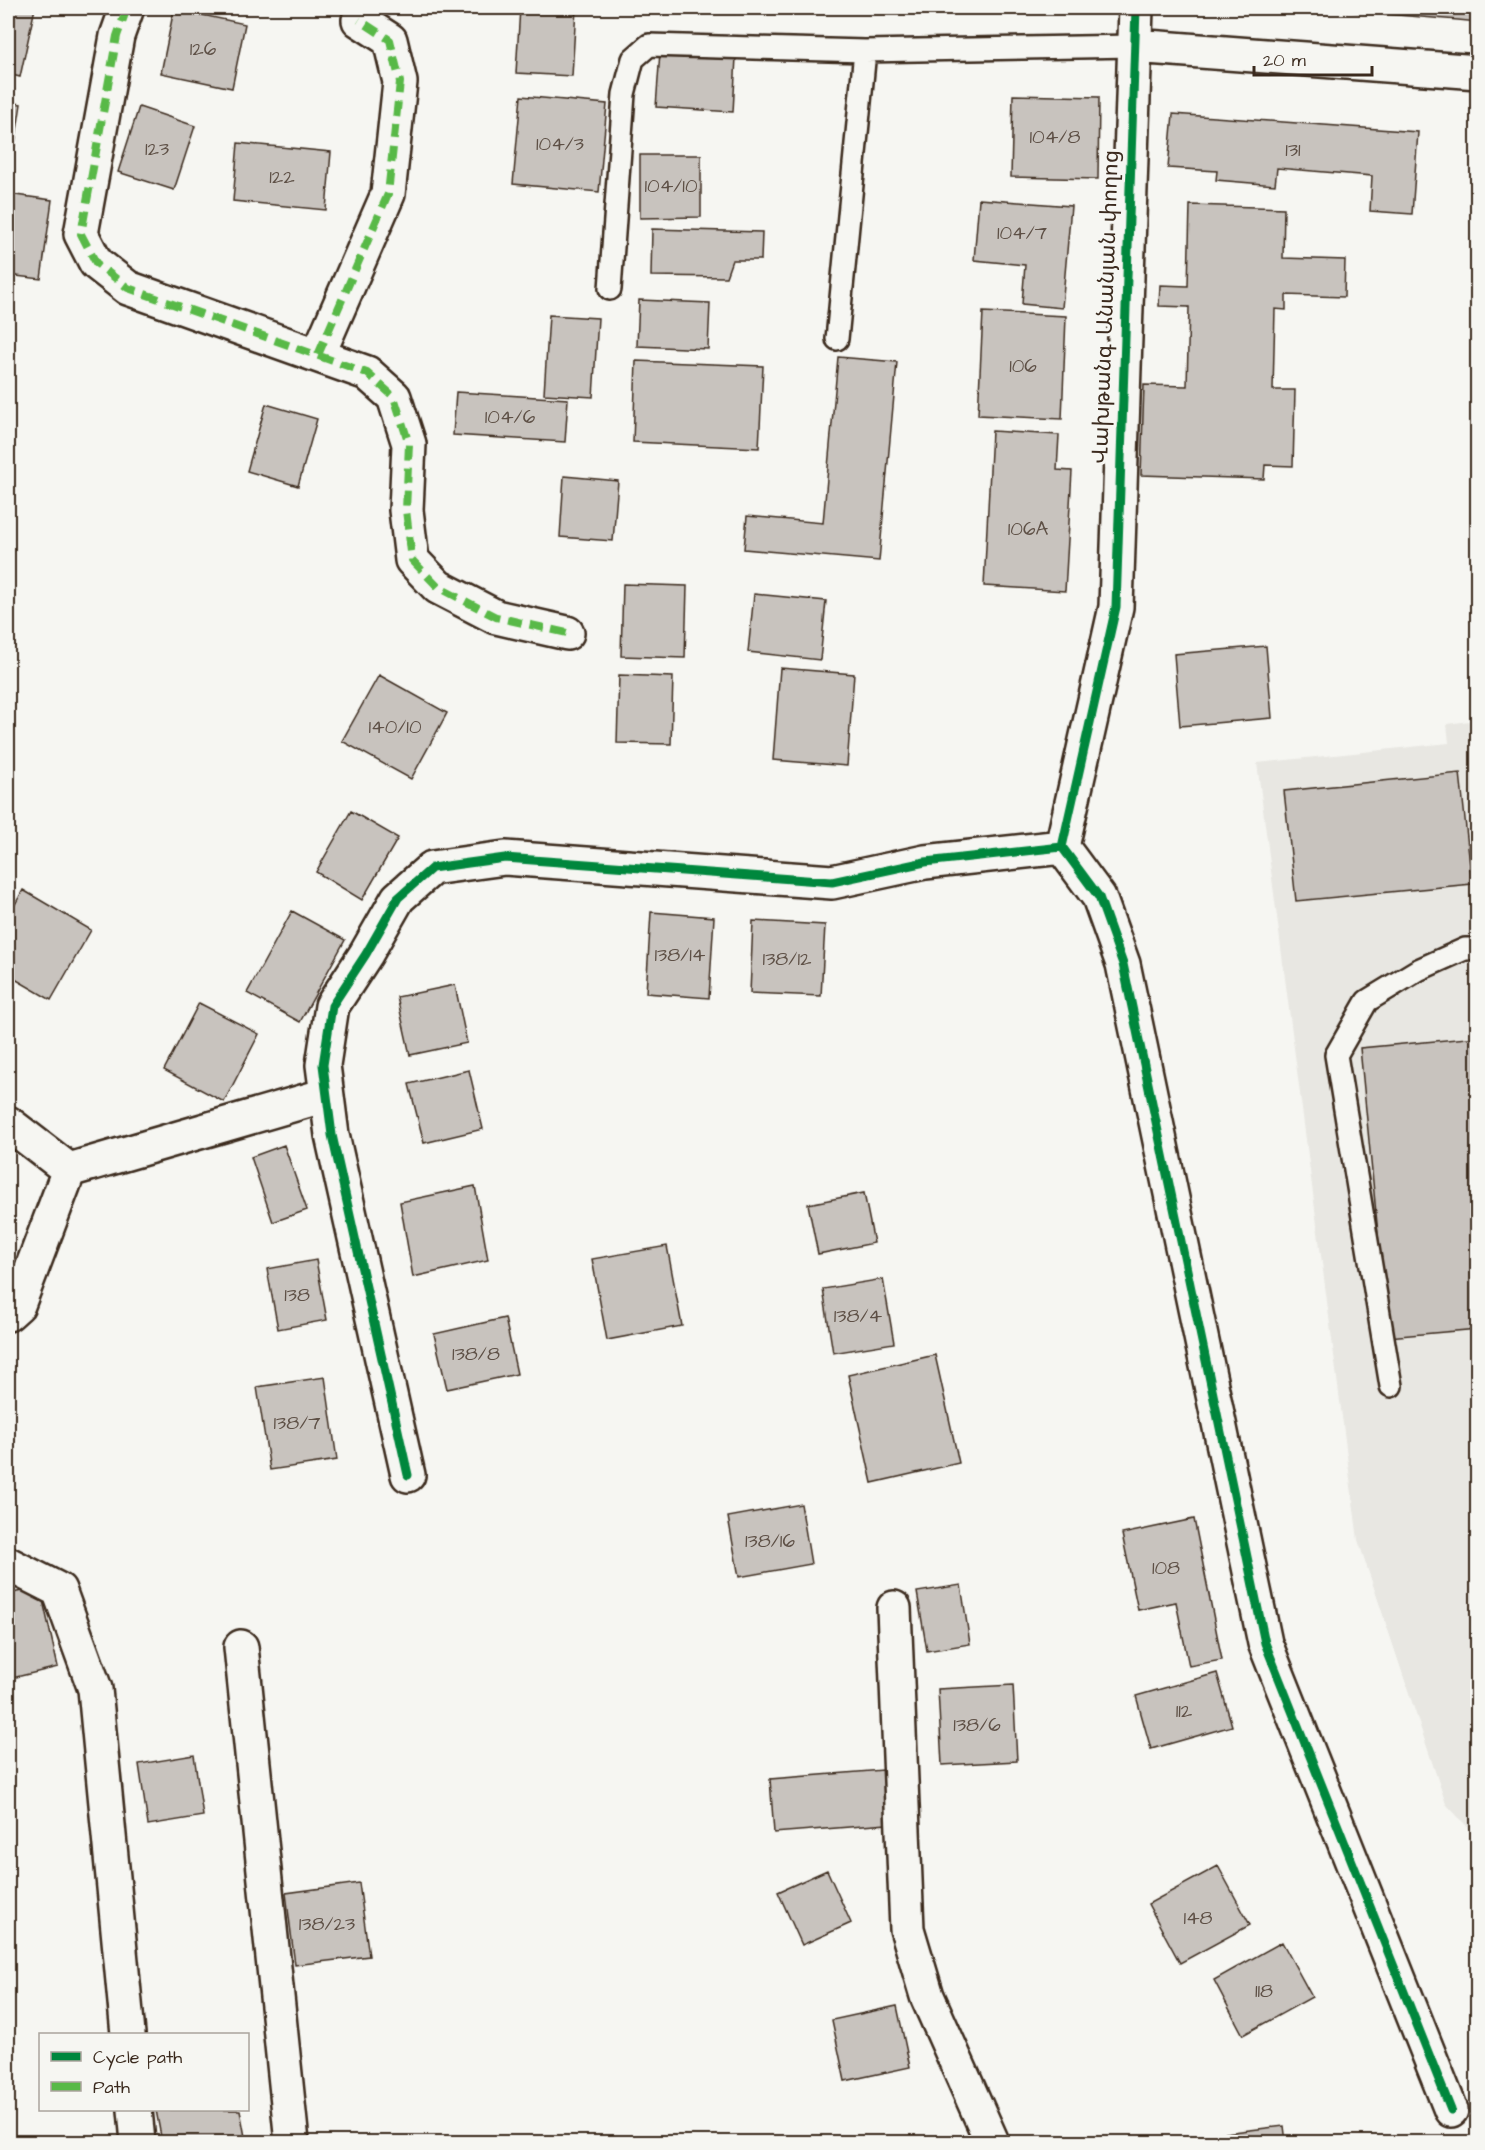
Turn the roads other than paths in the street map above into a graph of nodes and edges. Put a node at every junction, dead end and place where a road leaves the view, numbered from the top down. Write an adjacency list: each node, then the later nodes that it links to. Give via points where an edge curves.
1 (127, 8): 9 (street, via 117,36 81,234 91,253 96,262 128,288)
2 (1136, 8): 4 (street, Վախթանգ Անանյան փողոց)
3 (359, 20): 9 (street, via 390,40 400,82 388,194)
4 (1134, 46): 5 (lane); 6 (street); 11 (street, Վախթանգ Անանյան փողոց, via 1116,607)
5 (865, 51): 7 (lane, via 649,45 633,59 624,94); 8 (lane)
6 (1478, 72)
7 (610, 289)
8 (837, 339)
9 (318, 356): 10 (street, via 368,373 394,397 409,444 406,510 412,560 438,587 496,617)
10 (567, 633)
11 (1062, 847): 13 (street, via 925,862 832,882 505,858 432,868 398,898 332,1006 323,1065); 23 (street, via 1099,897 1123,963 1265,1644)
12 (1478, 949): 17 (lane, via 1465,949 1418,970 1367,1001 1336,1055)
13 (327, 1095): 15 (street); 18 (street, via 332,1135)
14 (8, 1123): 15 (street)
15 (69, 1170): 16 (street, via 18,1305)
16 (8, 1314)
17 (1391, 1386)
18 (408, 1475)
19 (8, 1564): 22 (street, via 59,1590 95,1689)
20 (894, 1608): 27 (street, via 908,1929 927,1996)
21 (241, 1647): 26 (street)
22 (128, 2033)
23 (1451, 2110)
24 (135, 2111): 25 (street)
25 (138, 2142)
26 (292, 2142)
27 (992, 2142)

